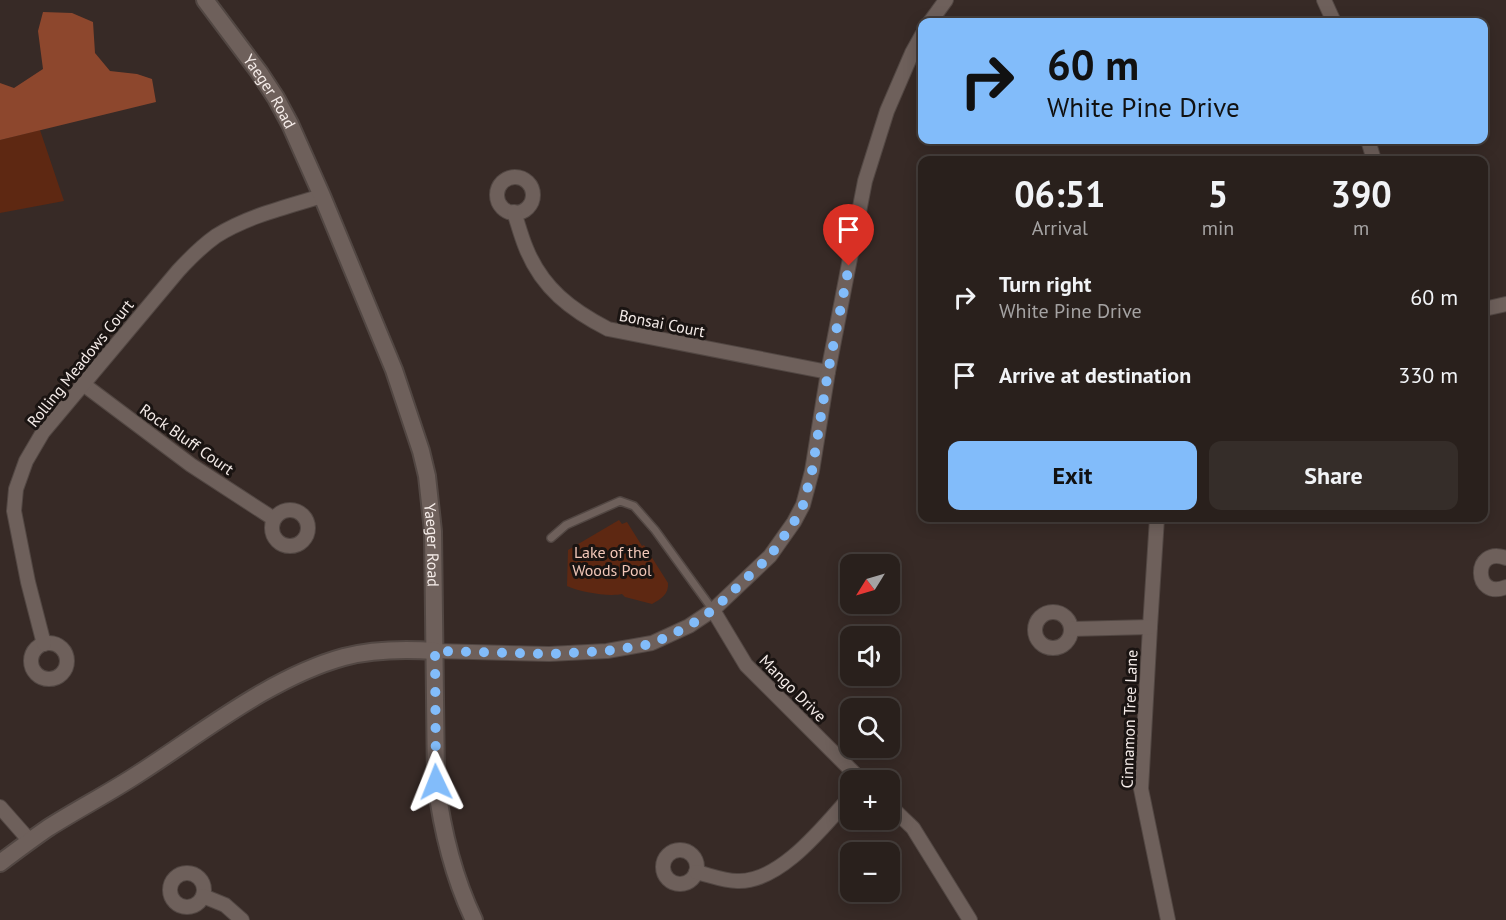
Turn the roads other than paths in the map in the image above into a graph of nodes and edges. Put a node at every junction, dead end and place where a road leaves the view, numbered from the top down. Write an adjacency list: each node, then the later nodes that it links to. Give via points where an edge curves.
1 (205, 0): 7 (street, Yaeger Road, via 276,98)
2 (946, 0): 4 (street)
3 (1324, 0): 5 (street)
4 (933, 18)
5 (1332, 18)
6 (918, 42): 11 (street, via 887,111 865,181)
7 (322, 196): 12 (street, Rolling Meadows Court, via 255,217 217,236 194,254); 22 (street, Yaeger Road, via 394,370 421,451 434,531)
8 (514, 212): 11 (street, Bonsai Court, via 541,275 562,300 592,321 608,329)
9 (1506, 304): 10 (street)
10 (1488, 308)
11 (828, 372): 18 (street, via 803,505 770,556)
12 (83, 384): 13 (street, Rock Bluff Court, via 191,465); 21 (street, Rolling Meadows Court, via 43,432 16,489 14,511)
13 (274, 519)
14 (1157, 522): 19 (street, Cinnamon Tree Lane)
15 (551, 538): 18 (lane, via 566,525 620,501 634,507)
16 (1506, 558): 17 (street, via 1488,558 1480,572 1485,584)
17 (1505, 590)
18 (713, 610): 22 (street, via 652,644 607,651); 23 (street, Mango Drive, via 746,665)
19 (1150, 627): 20 (street); 34 (street, Cinnamon Tree Lane, via 1141,789)
20 (1071, 629)
21 (44, 644)
22 (435, 651): 27 (street, via 374,651 324,663 297,675); 32 (street, Yaeger Road, via 438,803 449,853)
23 (851, 770)
24 (0, 807): 27 (street)
25 (840, 808): 29 (street, via 808,844 755,879 737,881)
26 (900, 816): 33 (street, via 913,828)
27 (30, 841): 28 (street)
28 (0, 863)
29 (696, 873)
30 (203, 896): 31 (street, via 225,905)
31 (242, 920)
32 (474, 920)
33 (970, 920)
34 (1168, 920)

